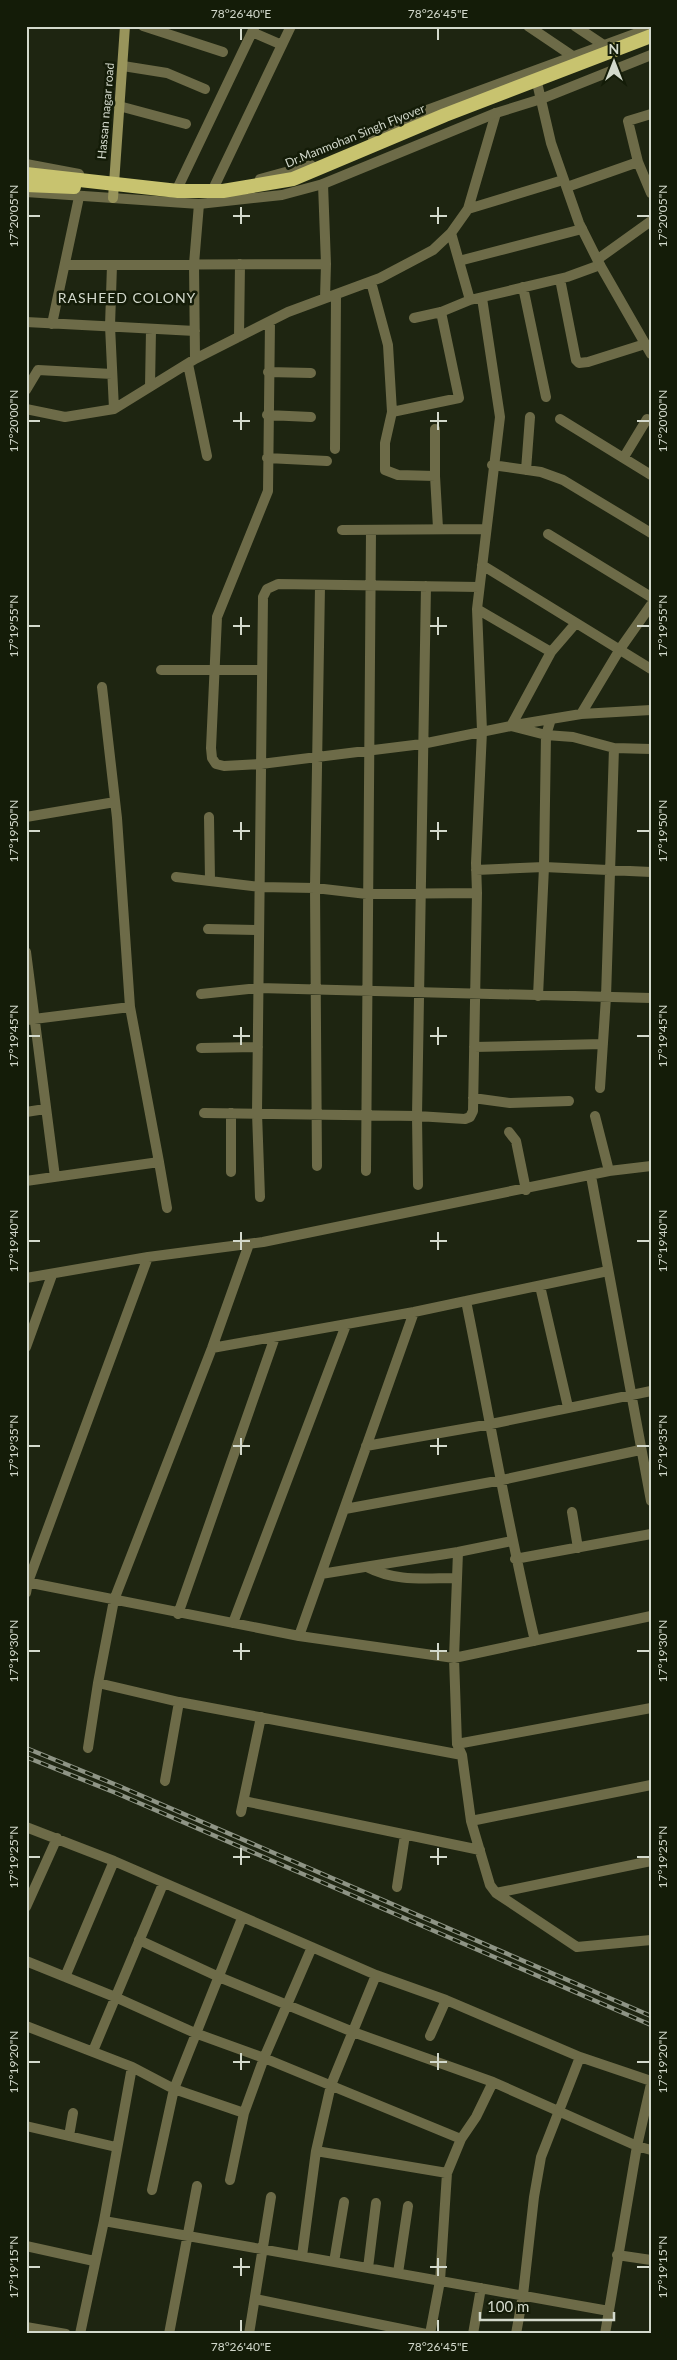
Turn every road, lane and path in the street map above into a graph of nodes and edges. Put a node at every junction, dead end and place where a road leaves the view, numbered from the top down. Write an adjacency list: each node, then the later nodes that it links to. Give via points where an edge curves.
1 (125, 26): 15 (main road, Hassan nagar road)
2 (143, 26): 12 (street)
3 (291, 26): 10 (street)
4 (528, 26): 14 (street)
5 (575, 26): 9 (street)
6 (651, 28): 9 (street)
7 (253, 29): 10 (street); 30 (street)
8 (651, 36): 25 (highway, Dr.Manmohan Singh Flyover, bridge, via 445,115 293,178 223,191 178,191)
9 (602, 44): 14 (street)
10 (282, 45): 31 (street)
11 (651, 45): 29 (highway, Dr.Manmohan Singh Flyover, bridge, via 495,104 309,182 286,188 223,198)
12 (223, 52)
13 (651, 55): 18 (street)
14 (574, 57): 16 (street)
15 (123, 66): 17 (street, via 167,73); 19 (main road, Hassan nagar road)
16 (534, 71): 18 (street); 31 (street, via 419,113 381,135 304,168)
17 (204, 89)
18 (541, 99): 20 (street); 27 (street)
19 (119, 106): 22 (street); 26 (main road, Hassan nagar road)
20 (496, 113): 28 (street); 37 (street)
21 (651, 114): 23 (street, via 628,121)
22 (186, 124)
23 (638, 162): 27 (street); 33 (street)
24 (26, 164): 26 (street)
25 (26, 174)
26 (114, 181): 30 (street); 35 (main road, Hassan nagar road)
27 (565, 183): 37 (street); 39 (street)
28 (323, 184): 36 (street, via 282,195); 45 (street)
29 (26, 185)
30 (179, 186): 31 (street)
31 (215, 186)
32 (26, 192): 34 (street)
33 (651, 193)
34 (79, 197): 35 (street); 46 (street)
35 (113, 198): 36 (street)
36 (199, 204): 43 (street)
37 (468, 209): 40 (street)
38 (651, 221): 42 (street)
39 (582, 229): 41 (street); 42 (street)
40 (451, 233): 41 (street); 49 (street, via 433,250)
41 (459, 261): 54 (street)
42 (599, 262): 48 (street); 64 (street)
43 (194, 264): 44 (street); 47 (street); 62 (street)
44 (240, 264): 45 (street); 63 (street)
45 (326, 264): 52 (street)
46 (65, 265): 47 (street); 59 (street)
47 (112, 265): 60 (street)
48 (560, 278): 50 (street); 64 (street, via 579,363)
49 (371, 282): 51 (street); 75 (street, via 388,345)
50 (522, 287): 53 (street); 72 (street)
51 (336, 295): 52 (street); 82 (street)
52 (325, 298): 58 (street)
53 (482, 298): 54 (street); 87 (street, via 500,417)
54 (470, 300): 55 (street)
55 (441, 312): 56 (street); 75 (street, via 459,398)
56 (414, 318)
57 (26, 322): 59 (street)
58 (270, 322): 63 (street); 67 (street)
59 (52, 324): 60 (street)
60 (110, 326): 61 (street); 69 (street)
61 (151, 330): 62 (street); 70 (street)
62 (195, 331): 66 (street)
63 (240, 336): 66 (street)
64 (645, 344): 65 (street)
65 (651, 354)
66 (191, 361): 70 (street); 83 (street)
67 (268, 372): 68 (street); 76 (street)
68 (311, 373)
69 (112, 374): 71 (street, via 38,370); 74 (street)
70 (150, 386): 74 (street)
71 (26, 390)
72 (546, 397)
73 (26, 409): 74 (street, via 65,417)
74 (114, 410)
75 (392, 412): 90 (street, via 385,443 385,470 398,475)
76 (267, 415): 77 (street); 85 (street)
77 (311, 417)
78 (530, 417): 88 (street)
79 (560, 419): 84 (street)
80 (647, 419): 84 (street)
81 (435, 429): 90 (street)
82 (335, 449)
83 (207, 456)
84 (624, 457): 89 (street)
85 (267, 458): 86 (street); 110 (street, via 268,492 217,617)
86 (327, 461)
87 (492, 465): 88 (street); 92 (street)
88 (526, 470): 95 (street, via 563,480)
89 (651, 475)
90 (435, 476): 91 (street)
91 (438, 528): 92 (street); 94 (street)
92 (485, 529): 97 (street)
93 (342, 530): 94 (street)
94 (371, 531): 99 (street)
95 (651, 533)
96 (548, 534): 102 (street)
97 (482, 565): 101 (street); 105 (street)
98 (320, 586): 99 (street); 111 (street, via 278,584 267,589 263,597); 123 (street)
99 (369, 586): 100 (street); 122 (street)
100 (426, 586): 101 (street); 119 (street)
101 (479, 586): 104 (street)
102 (651, 597)
103 (651, 605): 106 (street)
104 (477, 609): 107 (street); 117 (street)
105 (576, 623): 106 (street); 107 (street)
106 (620, 649): 108 (street); 114 (street)
107 (551, 652): 116 (street)
108 (651, 669)
109 (161, 670): 110 (street)
110 (214, 670): 111 (street); 124 (street, via 212,758 216,764 224,766)
111 (262, 670): 124 (street)
112 (102, 687): 125 (street)
113 (651, 710): 114 (street)
114 (581, 714): 115 (street)
115 (551, 719): 116 (street); 118 (street)
116 (511, 726): 117 (street); 118 (street)
117 (482, 731): 119 (street); 130 (street)
118 (546, 735): 120 (street, via 573,737); 128 (street)
119 (422, 744): 122 (street); 136 (street)
120 (614, 748): 121 (street); 129 (street)
121 (651, 749)
122 (370, 750): 123 (street); 138 (street)
123 (316, 756): 124 (street); 135 (street)
124 (261, 764): 134 (street)
125 (115, 802): 126 (street); 151 (street)
126 (26, 817)
127 (209, 817): 133 (street)
128 (544, 867): 129 (street); 130 (street); 148 (street)
129 (609, 869): 131 (street); 149 (street)
130 (476, 870): 137 (street)
131 (651, 872)
132 (176, 877): 133 (street)
133 (210, 880): 134 (street)
134 (260, 887): 135 (street); 140 (street)
135 (316, 888): 138 (street); 143 (street)
136 (421, 892): 137 (street); 138 (street); 145 (street)
137 (477, 893): 147 (street)
138 (367, 894): 144 (street)
139 (208, 929): 140 (street)
140 (259, 930): 142 (street)
141 (26, 952): 152 (street)
142 (259, 988): 143 (street); 146 (street); 154 (street)
143 (316, 990): 144 (street); 165 (street)
144 (368, 991): 145 (street); 166 (street)
145 (418, 992): 147 (street); 167 (street)
146 (201, 994)
147 (475, 994): 148 (street); 155 (street)
148 (538, 996): 149 (street)
149 (606, 997): 150 (street); 153 (street)
150 (651, 998)
151 (130, 1007): 152 (street); 170 (street)
152 (30, 1020): 160 (street)
153 (603, 1044): 155 (street); 157 (street)
154 (258, 1046): 156 (street); 163 (street)
155 (474, 1047): 158 (street)
156 (201, 1048)
157 (600, 1088)
158 (473, 1098): 159 (street, via 510,1103); 167 (street, via 473,1111 465,1119)
159 (569, 1101)
160 (45, 1109): 161 (street); 177 (street)
161 (26, 1112)
162 (231, 1113): 163 (street); 164 (street); 174 (street)
163 (257, 1113): 165 (street); 181 (street)
164 (204, 1114)
165 (316, 1114): 166 (street); 171 (street)
166 (366, 1115): 167 (street); 175 (street)
167 (417, 1116): 179 (street)
168 (595, 1116): 173 (street)
169 (509, 1132): 180 (street, via 516,1141)
170 (160, 1162): 177 (street); 182 (street)
171 (317, 1166)
172 (651, 1166): 173 (street)
173 (609, 1171): 176 (street)
174 (231, 1172)
175 (366, 1172)
176 (591, 1176): 180 (street); 185 (street)
177 (55, 1177): 178 (street)
178 (26, 1181)
179 (418, 1185)
180 (526, 1190): 183 (street)
181 (260, 1197)
182 (167, 1208)
183 (249, 1244): 184 (street); 194 (street)
184 (148, 1257): 186 (street); 214 (street)
185 (608, 1271): 188 (street); 196 (street)
186 (52, 1275): 187 (street); 193 (street)
187 (26, 1278)
188 (540, 1286): 189 (street); 197 (street)
189 (466, 1301): 190 (street); 198 (street)
190 (414, 1312): 191 (street); 199 (street)
191 (346, 1325): 192 (street); 219 (street)
192 (275, 1337): 194 (street); 217 (street)
193 (26, 1347)
194 (212, 1348): 216 (street)
195 (651, 1391): 196 (street)
196 (631, 1395): 197 (street); 200 (street)
197 (568, 1407): 198 (street)
198 (492, 1424): 199 (street); 202 (street)
199 (366, 1446): 204 (street)
200 (640, 1450): 201 (street); 202 (street)
201 (648, 1477): 203 (street)
202 (502, 1480): 204 (street); 207 (street)
203 (651, 1501)
204 (345, 1509): 212 (street)
205 (572, 1512): 208 (street)
206 (651, 1534): 208 (street)
207 (512, 1541): 209 (street); 210 (street)
208 (578, 1548): 210 (street)
209 (458, 1552): 211 (street); 213 (street)
210 (516, 1559): 221 (street)
211 (367, 1567): 212 (street); 213 (street, via 394,1577)
212 (321, 1574): 220 (street)
213 (456, 1578): 222 (street)
214 (27, 1582): 215 (street); 216 (street)
215 (26, 1593)
216 (114, 1600): 217 (street); 223 (street)
217 (178, 1614): 219 (street)
218 (651, 1616): 221 (street)
219 (233, 1623): 220 (street)
220 (299, 1636): 222 (street)
221 (536, 1641): 222 (street)
222 (454, 1658): 227 (street)
223 (98, 1683): 224 (street); 228 (street)
224 (179, 1702): 226 (street); 230 (street)
225 (651, 1708): 227 (street)
226 (261, 1717): 229 (street); 232 (street)
227 (457, 1744): 229 (street)
228 (88, 1748)
229 (462, 1755): 234 (street)
230 (165, 1781)
231 (651, 1785): 234 (street)
232 (244, 1801): 233 (street); 236 (street)
233 (241, 1812)
234 (472, 1821): 238 (street)
235 (26, 1827): 237 (street)
236 (405, 1834): 238 (street); 242 (street)
237 (58, 1838): 239 (street); 244 (street)
238 (480, 1850): 243 (street, via 490,1885)
239 (114, 1861): 241 (street); 251 (street)
240 (651, 1861): 243 (street)
241 (163, 1884): 245 (street); 246 (street)
242 (398, 1887)
243 (496, 1893): 247 (street, via 577,1947)
244 (26, 1907)
245 (242, 1918): 248 (street); 252 (street)
246 (139, 1940): 252 (street); 253 (street)
247 (651, 1940)
248 (312, 1947): 250 (street); 255 (street)
249 (26, 1961): 251 (street)
250 (376, 1974): 254 (street); 257 (street)
251 (65, 1977): 253 (street)
252 (219, 1977): 255 (street); 258 (street)
253 (115, 1998): 258 (street); 260 (street)
254 (446, 2000): 259 (street); 261 (street)
255 (286, 2003): 257 (street); 262 (street)
256 (26, 2026): 260 (street)
257 (353, 2032): 264 (street); 266 (street)
258 (195, 2034): 262 (street); 267 (street)
259 (430, 2036)
260 (93, 2052): 263 (street)
261 (580, 2057): 265 (street); 268 (street)
262 (264, 2058): 266 (street); 270 (street)
263 (132, 2067): 267 (street); 275 (street)
264 (494, 2082): 268 (street); 273 (street)
265 (651, 2083): 274 (street)
266 (331, 2086): 273 (street); 277 (street)
267 (174, 2089): 270 (street); 281 (street)
268 (558, 2111): 274 (street); 299 (street, via 541,2157)
269 (73, 2113): 272 (street)
270 (244, 2113): 279 (street)
271 (26, 2126): 272 (street)
272 (68, 2136): 275 (street)
273 (461, 2139): 278 (street)
274 (638, 2146): 276 (street); 290 (street)
275 (116, 2147): 286 (street)
276 (651, 2150)
277 (316, 2151): 278 (street); 291 (street)
278 (447, 2173): 297 (street)
279 (230, 2180)
280 (197, 2186): 287 (street)
281 (152, 2190)
282 (271, 2197): 289 (street)
283 (344, 2202): 294 (street)
284 (376, 2204): 295 (street)
285 (408, 2206): 296 (street)
286 (104, 2221): 287 (street); 293 (street)
287 (188, 2236): 289 (street); 305 (street)
288 (26, 2246): 293 (street)
289 (264, 2250): 291 (street); 300 (street)
290 (618, 2255): 292 (street); 301 (street)
291 (302, 2256): 294 (street)
292 (651, 2260)
293 (94, 2261): 304 (street)
294 (334, 2262): 295 (street)
295 (368, 2268): 296 (street)
296 (398, 2273): 297 (street)
297 (440, 2281): 298 (street); 307 (street)
298 (481, 2288): 299 (street); 308 (street)
299 (523, 2296): 301 (street); 309 (street)
300 (255, 2299): 306 (street); 307 (street)
301 (609, 2311): 310 (street)
302 (26, 2327): 303 (street)
303 (66, 2334)
304 (80, 2334)
305 (170, 2334)
306 (249, 2334)
307 (428, 2334)
308 (473, 2334)
309 (516, 2334)
310 (605, 2334)

